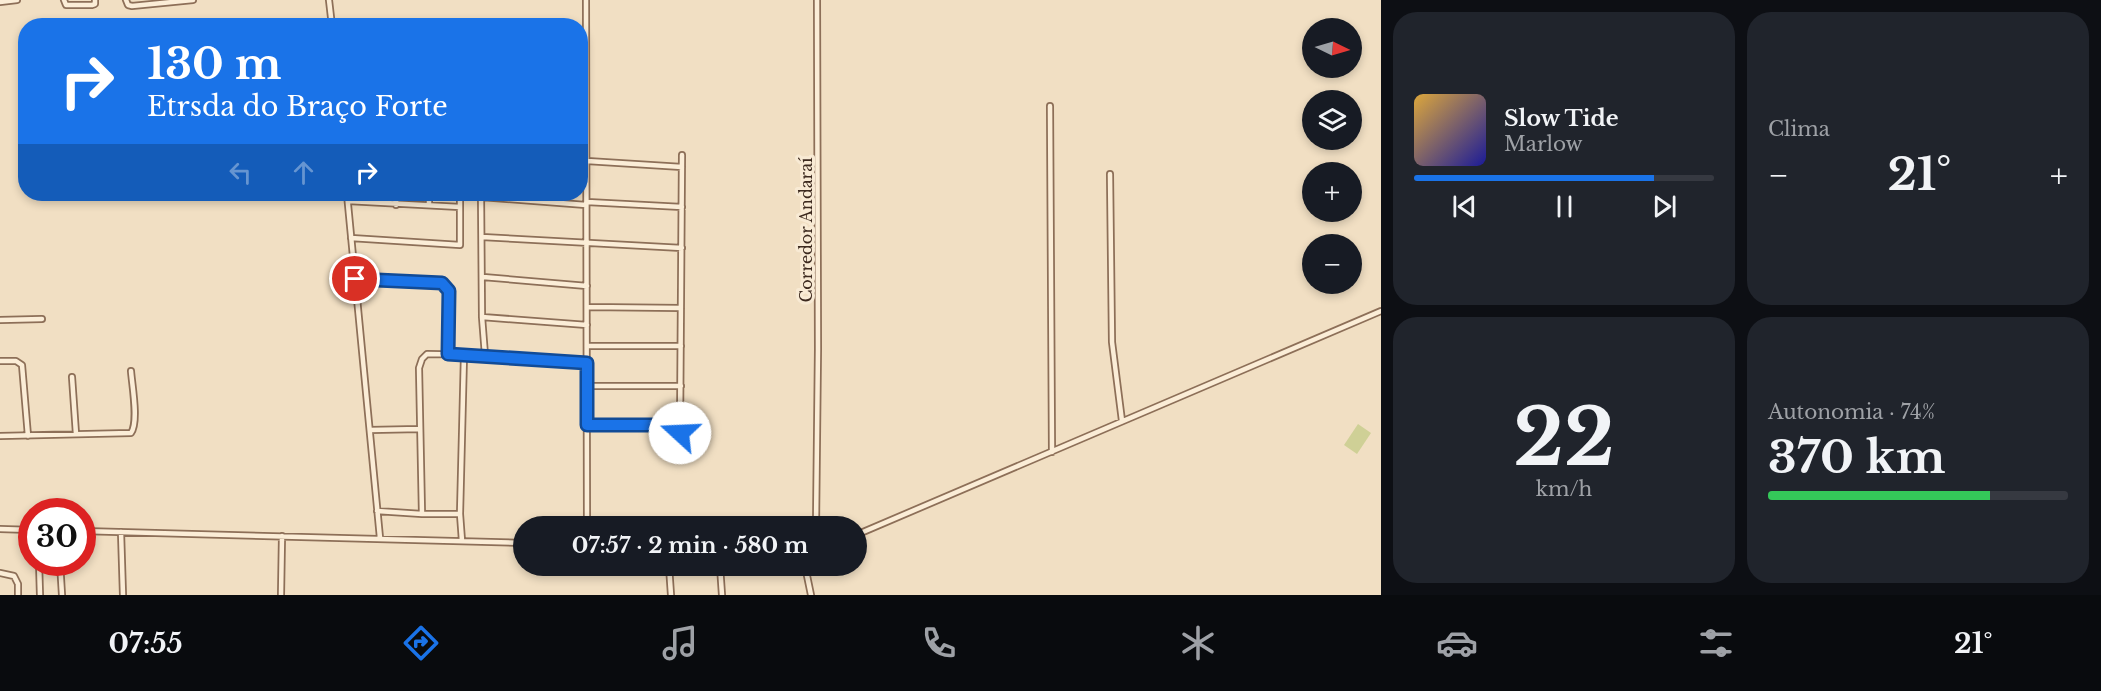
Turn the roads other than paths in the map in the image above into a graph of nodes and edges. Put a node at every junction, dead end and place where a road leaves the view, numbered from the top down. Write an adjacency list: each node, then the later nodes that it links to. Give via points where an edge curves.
1 (17, 0): 10 (street)
2 (64, 0): 3 (street, via 66,5 92,5)
3 (95, 0)
4 (126, 0): 9 (street, via 129,6)
5 (193, 0): 9 (street)
6 (329, 0): 11 (street)
7 (586, 0): 12 (street)
8 (817, 0): 69 (street, Corredor Andaraí)
9 (158, 1)
10 (0, 2)
11 (331, 18)
12 (586, 18)
13 (1050, 106): 64 (street)
14 (682, 155): 16 (street)
15 (588, 163): 16 (street)
16 (682, 167): 29 (street)
17 (1110, 174): 55 (street, via 1112,342)
18 (348, 201): 26 (street); 31 (street)
19 (396, 201): 26 (street)
20 (429, 201): 27 (street)
21 (460, 201): 28 (street)
22 (481, 201): 30 (street)
23 (551, 201): 25 (street)
24 (586, 201): 25 (street)
25 (586, 204): 29 (street); 32 (street)
26 (396, 205): 27 (street)
27 (429, 206): 28 (street)
28 (460, 207): 31 (street, via 460,245)
29 (682, 207): 33 (street)
30 (482, 237): 32 (street); 34 (street)
31 (351, 238): 35 (street)
32 (586, 243): 33 (street); 36 (street)
33 (682, 248): 38 (street)
34 (483, 277): 36 (street); 40 (street)
35 (355, 279): 46 (street, via 442,283 449,291); 59 (street)
36 (587, 286): 37 (street)
37 (587, 307): 38 (street); 43 (street)
38 (681, 308): 45 (street)
39 (1381, 311): 55 (street)
40 (482, 316): 43 (street); 48 (street)
41 (42, 319): 42 (street)
42 (0, 320)
43 (586, 325): 44 (street)
44 (587, 346): 45 (street); 50 (street)
45 (681, 346): 54 (street)
46 (448, 354): 47 (street); 58 (street, via 427,354 422,359)
47 (464, 355): 48 (street); 67 (street)
48 (485, 355): 50 (street)
49 (0, 361): 63 (street, via 22,365)
50 (587, 363): 53 (street)
51 (130, 371): 61 (street, via 134,430 122,434)
52 (72, 378): 61 (street)
53 (587, 386): 54 (street); 56 (street)
54 (681, 386): 57 (street)
55 (1122, 422): 64 (street)
56 (587, 425): 57 (street); 68 (street)
57 (680, 425): 60 (street)
58 (420, 429): 59 (street); 66 (street)
59 (370, 430): 65 (street)
60 (680, 433)
61 (76, 434): 63 (street)
62 (0, 436): 63 (street)
63 (28, 436)
64 (1052, 452): 72 (street)
65 (377, 511): 66 (street); 76 (street)
66 (422, 514): 67 (street)
67 (460, 514): 77 (street)
68 (587, 516)
69 (816, 516)
70 (0, 529): 71 (street)
71 (18, 530)
72 (867, 530)
73 (96, 531): 74 (street)
74 (121, 532): 75 (street); 88 (street)
75 (282, 536): 76 (street); 89 (street)
76 (380, 538): 77 (street)
77 (462, 541): 78 (street)
78 (513, 543)
79 (0, 573): 85 (street, via 14,576)
80 (39, 576): 86 (street)
81 (61, 576): 87 (street)
82 (670, 576): 90 (street)
83 (721, 576): 91 (street)
84 (807, 576): 92 (street)
85 (18, 595)
86 (40, 595)
87 (62, 595)
88 (123, 595)
89 (281, 595)
90 (671, 595)
91 (722, 595)
92 (812, 595)

